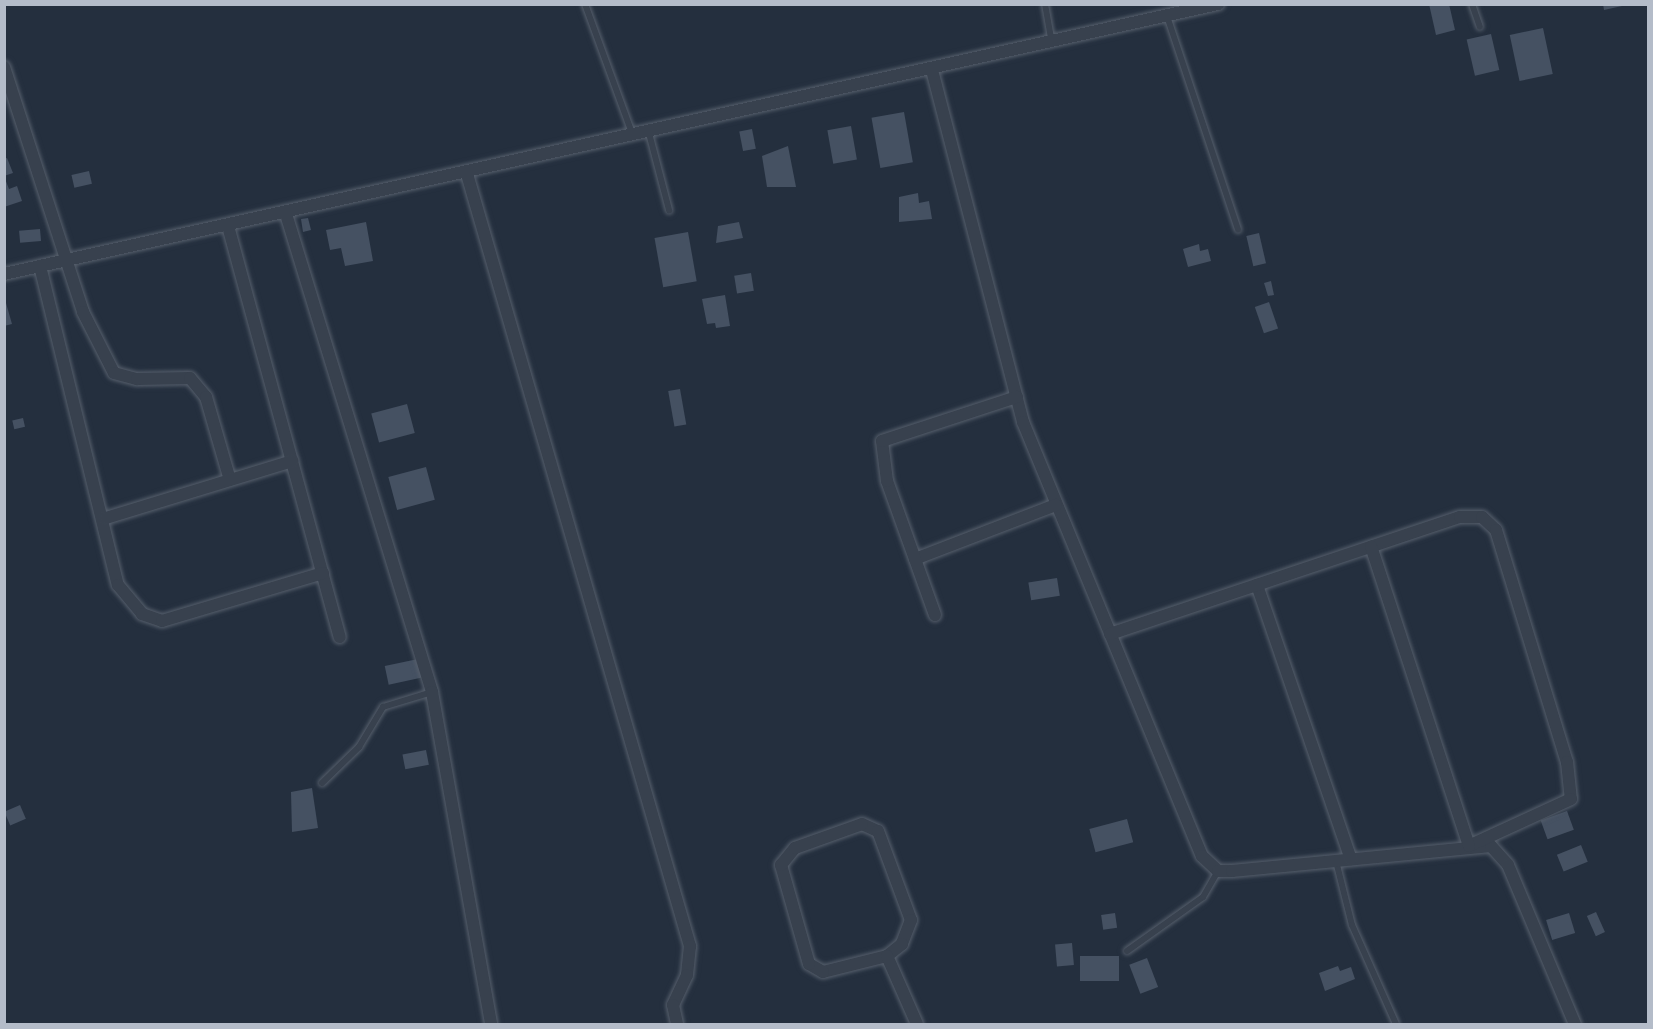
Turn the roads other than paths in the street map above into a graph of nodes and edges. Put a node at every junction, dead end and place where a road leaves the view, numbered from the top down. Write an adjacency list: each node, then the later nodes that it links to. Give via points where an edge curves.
1 (585, 4): 11 (lane)
2 (1046, 4): 7 (lane)
3 (1472, 4): 6 (lane)
4 (1217, 5): 5 (street)
5 (1167, 16): 7 (street); 16 (lane)
6 (1480, 27)
7 (1052, 42): 9 (street)
8 (4, 67): 17 (street)
9 (932, 70): 10 (street); 20 (street)
10 (649, 133): 11 (street); 13 (lane)
11 (634, 136): 12 (street)
12 (467, 174): 14 (street); 41 (street, via 690,946 687,975 673,1005)
13 (669, 210)
14 (286, 214): 15 (street); 32 (street)
15 (228, 226): 17 (street); 21 (street)
16 (1238, 230)
17 (70, 259): 18 (street); 22 (street, via 83,312 114,373 137,379 190,378 206,398)
18 (40, 266): 19 (street); 24 (street)
19 (4, 274)
20 (1017, 397): 23 (street); 26 (street, via 882,441 887,481)
21 (292, 461): 22 (street); 27 (street)
22 (230, 480): 24 (street)
23 (1056, 505): 26 (street); 30 (street)
24 (106, 519): 27 (street, via 118,585 142,614 162,621)
25 (1371, 547): 28 (street); 34 (street); 34 (street, via 1460,517 1482,518 1496,530 1573,788 1571,799 1560,806)
26 (915, 559): 29 (street)
27 (323, 573): 31 (street)
28 (1257, 585): 30 (street); 35 (street)
29 (935, 615)
30 (1110, 634): 37 (street, via 1202,856)
31 (340, 637)
32 (432, 692): 33 (lane, via 383,707 359,747); 40 (street)
33 (322, 783)
34 (1469, 846): 35 (street); 44 (street, via 1491,846 1508,865)
35 (1351, 859): 36 (street)
36 (1336, 861): 37 (street); 43 (lane, via 1352,925)
37 (1218, 871): 38 (lane, via 1203,897)
38 (1127, 951)
39 (887, 956): 39 (street, via 823,972 809,964 782,865 795,848 862,824 878,831 910,920 902,944); 42 (street)
40 (491, 1024)
41 (676, 1024)
42 (916, 1024)
43 (1396, 1024)
44 (1575, 1024)

